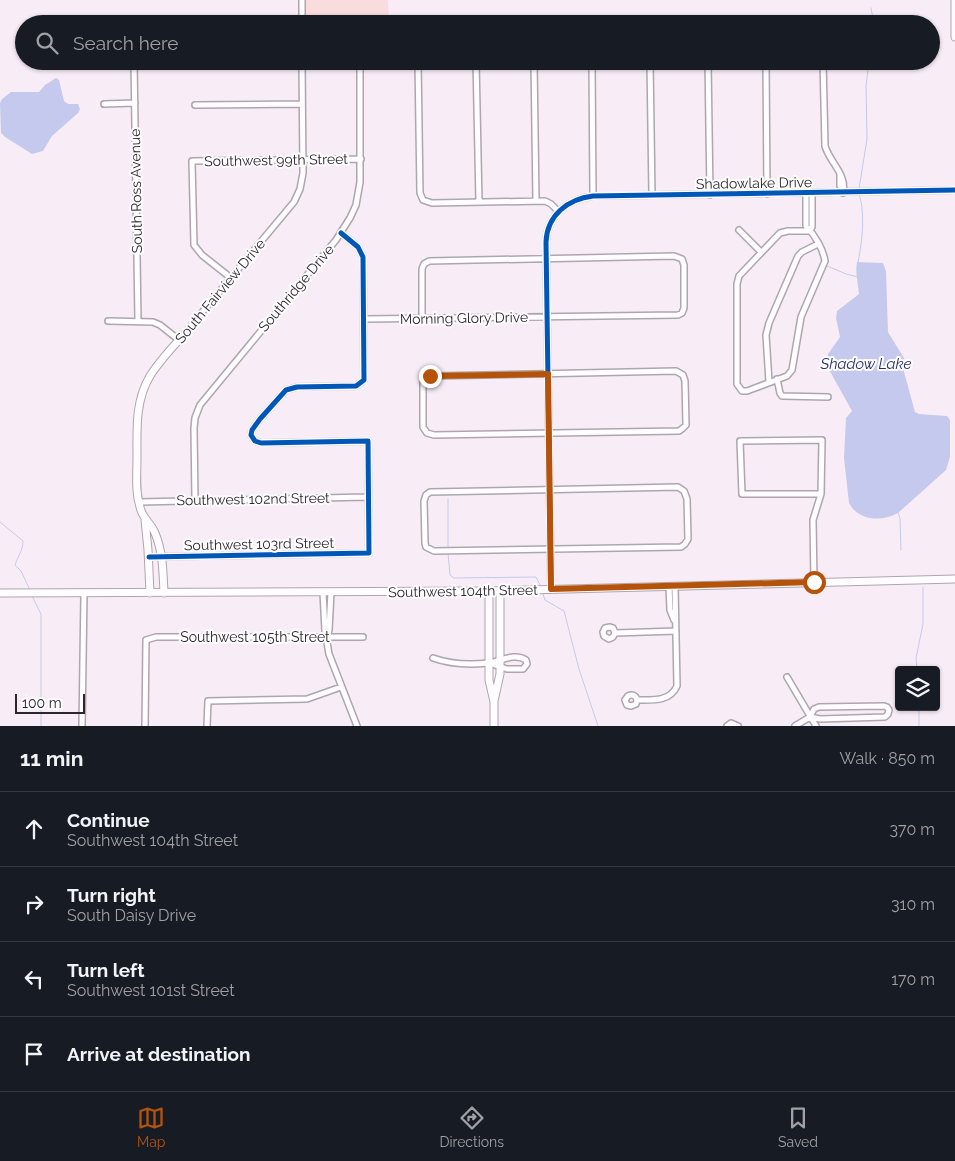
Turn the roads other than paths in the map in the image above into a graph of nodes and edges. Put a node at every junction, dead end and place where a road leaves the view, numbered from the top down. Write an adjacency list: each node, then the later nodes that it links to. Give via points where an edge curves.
1 (302, 0): 3 (street)
2 (955, 0): 4 (main road)
3 (302, 15)
4 (955, 37)
5 (134, 70): 16 (street, South Ross Avenue)
6 (302, 70): 18 (street, South Fairview Drive)
7 (360, 70): 20 (street, Southridge Drive)
8 (418, 70): 31 (street, via 420,193 423,200 432,203)
9 (476, 70): 31 (street)
10 (534, 70): 30 (street)
11 (592, 70): 29 (street)
12 (650, 70): 27 (street)
13 (708, 70): 28 (street)
14 (766, 70): 26 (street)
15 (824, 70): 25 (street, via 825,146 844,181)
16 (135, 103): 17 (street); 44 (street, South Ross Avenue)
17 (104, 104)
18 (302, 104): 19 (street); 21 (street, South Fairview Drive)
19 (195, 105)
20 (361, 159): 21 (street, Southwest 99th Street); 35 (street, Southridge Drive, via 358,196)
21 (303, 160): 39 (street, South Fairview Drive, via 302,185 296,198); 39 (street, Southwest 99th Street, via 192,161 194,245)
22 (955, 190): 25 (street, Shadowlake Drive)
23 (806, 193): 24 (street, Shadowlake Drive); 26 (street, Shadowlake Drive); 34 (street, via 806,226)
24 (812, 193): 25 (street, Shadowlake Drive); 34 (street)
25 (843, 193)
26 (768, 194): 28 (street, Shadowlake Drive)
27 (652, 195): 28 (street, Shadowlake Drive); 29 (street, Shadowlake Drive)
28 (710, 195)
29 (593, 196): 32 (street, Shadowlake Drive, via 578,199)
30 (536, 201): 31 (street); 32 (street, via 547,202)
31 (478, 202)
32 (558, 211): 38 (street, via 547,232)
33 (739, 230): 37 (street)
34 (810, 231): 36 (street); 37 (street, via 782,232)
35 (341, 233): 42 (street, via 362,253); 54 (street, Southridge Drive, via 200,405 194,428)
36 (818, 244): 47 (street, via 824,264 801,317 792,370); 48 (street, via 798,256 769,323 766,335)
37 (761, 252): 48 (street, via 737,281 737,384 742,391 747,391)
38 (546, 259): 40 (street); 40 (street, Morning Glory Drive, via 680,258 684,265 685,306 683,312 675,316); 41 (street, via 424,264)
39 (231, 278): 45 (street, South Fairview Drive)
40 (547, 316): 41 (street, Morning Glory Drive); 46 (street)
41 (422, 318): 42 (street, Morning Glory Drive)
42 (365, 319): 53 (street, via 363,382 356,386 286,390 251,434 261,443 368,441)
43 (108, 321): 44 (street)
44 (138, 321): 45 (street, via 156,323)
45 (179, 340): 55 (main road, South Fairview Drive, via 150,376 138,405)
46 (548, 374): 50 (street); 50 (street, via 434,375 425,380 423,387 423,424 425,432 434,435); 50 (street, via 676,371 683,375 685,381 686,423 684,428 676,431)
47 (777, 379): 48 (street); 49 (street, via 782,396)
48 (768, 382)
49 (828, 397)
50 (549, 433): 51 (street)
51 (550, 490): 57 (street); 57 (street, via 434,491 428,493 424,501 425,543 434,551); 57 (street, via 678,488 684,491 687,499 688,538 678,547)
52 (821, 494): 52 (street, via 822,440 740,441 742,494); 61 (street, via 813,520)
53 (367, 497): 54 (street, Southwest 102nd Street); 59 (street, Southwest 103rd Street, via 369,553)
54 (195, 500): 55 (street, Southwest 102nd Street)
55 (139, 502): 56 (main road, South Fairview Drive)
56 (145, 520): 58 (main road, South Fairview Drive); 59 (main road, South Fairview Drive, via 151,525)
57 (550, 548): 63 (street)
58 (149, 557): 59 (street, Southwest 103rd Street); 69 (main road, South Fairview Drive)
59 (162, 557): 70 (main road, South Fairview Drive)
60 (955, 579): 61 (main road, Southwest 104th Street)
61 (814, 582): 62 (main road, Southwest 104th Street)
62 (672, 586): 63 (main road, Southwest 104th Street); 72 (street)
63 (548, 589): 64 (main road, Southwest 104th Street)
64 (500, 590): 65 (main road, Southwest 104th Street); 78 (main road)
65 (489, 591): 67 (main road, Southwest 104th Street); 77 (main road)
66 (323, 592): 67 (main road, Southwest 104th Street); 70 (main road, Southwest 104th Street); 74 (street)
67 (332, 592): 74 (street)
68 (0, 593): 71 (main road, Southwest 104th Street)
69 (150, 593): 70 (main road, Southwest 104th Street); 71 (main road, Southwest 104th Street)
70 (164, 593)
71 (84, 594): 84 (street)
72 (676, 631): 73 (street); 81 (street, via 676,689 661,699)
73 (615, 633)
74 (327, 637): 75 (street, Southwest 105th Street); 80 (street, via 329,654); 85 (street, Southwest 105th Street, via 156,637 146,640)
75 (363, 637)
76 (433, 658): 77 (street, via 449,663)
77 (489, 663): 78 (street); 82 (main road)
78 (500, 663): 82 (main road, via 500,681)
79 (787, 678): 83 (street)
80 (341, 687): 86 (street, via 307,699 208,701); 87 (street)
81 (637, 700)
82 (494, 702): 88 (main road)
83 (810, 717): 83 (street, via 885,717 889,710 884,706 823,707 814,709); 91 (street); 92 (street)
84 (82, 726)
85 (145, 726)
86 (207, 726)
87 (357, 726)
88 (494, 726)
89 (727, 726): 90 (street, via 733,723)
90 (738, 726)
91 (795, 726)
92 (816, 726)

